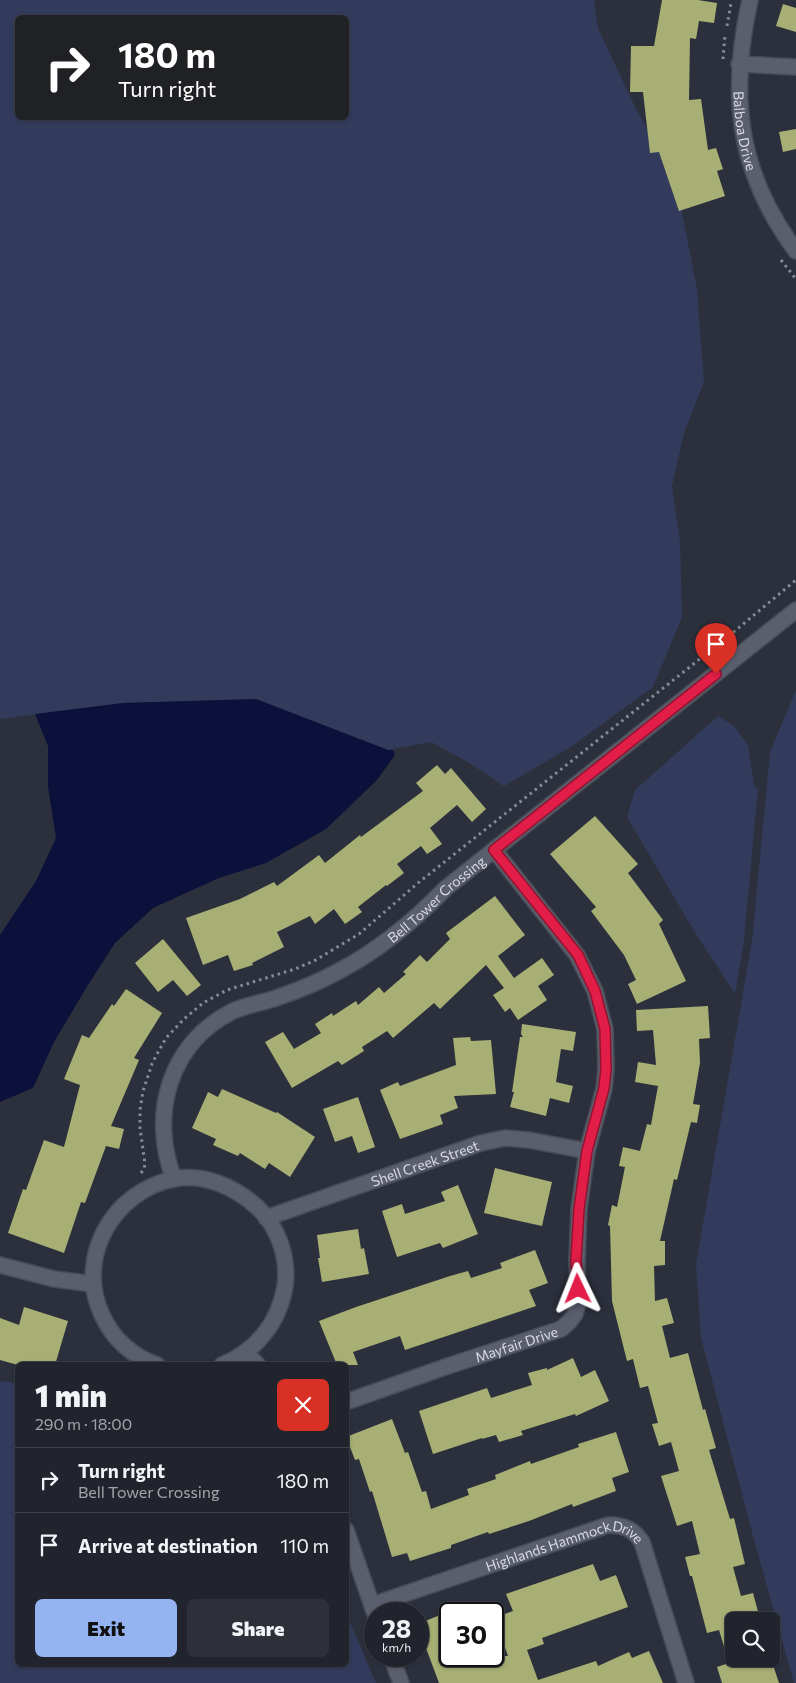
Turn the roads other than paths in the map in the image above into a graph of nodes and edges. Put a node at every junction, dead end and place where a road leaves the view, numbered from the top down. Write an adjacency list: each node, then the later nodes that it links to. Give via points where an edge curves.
1 (750, 0): 2 (street, Balboa Drive)
2 (739, 64): 3 (street); 4 (street, Balboa Drive, via 740,116 749,158 765,200)
3 (796, 67)
4 (796, 251)
5 (796, 610): 6 (street, Bell Tower Crossing)
6 (494, 850): 7 (street, Mayfair Drive, via 566,939 595,991 605,1029 606,1069); 8 (street, Bell Tower Crossing, via 402,929 359,959 319,981 235,1010 200,1034 180,1059 165,1101 164,1146)
7 (587, 1151): 9 (street, Shell Creek Street, via 505,1138 481,1143); 16 (street, Mayfair Drive, via 576,1260 578,1304 569,1322 561,1329)
8 (174, 1179): 9 (street, via 206,1180 236,1190); 11 (street, via 151,1186 130,1199 108,1222 96,1250)
9 (266, 1218): 12 (street, via 283,1252 285,1283 280,1306 270,1326)
10 (0, 1265): 11 (street, via 54,1279)
11 (93, 1284): 13 (street, via 99,1309 114,1335 136,1355)
12 (246, 1352): 14 (street); 15 (street)
13 (150, 1362)
14 (228, 1362)
15 (255, 1362)
16 (349, 1401)
17 (349, 1539): 18 (street)
18 (371, 1602)
19 (393, 1602): 22 (street, Highlands Hammock Drive, via 608,1525 618,1525 637,1534 642,1542)
20 (395, 1667): 21 (street)
21 (401, 1683)
22 (686, 1683)

